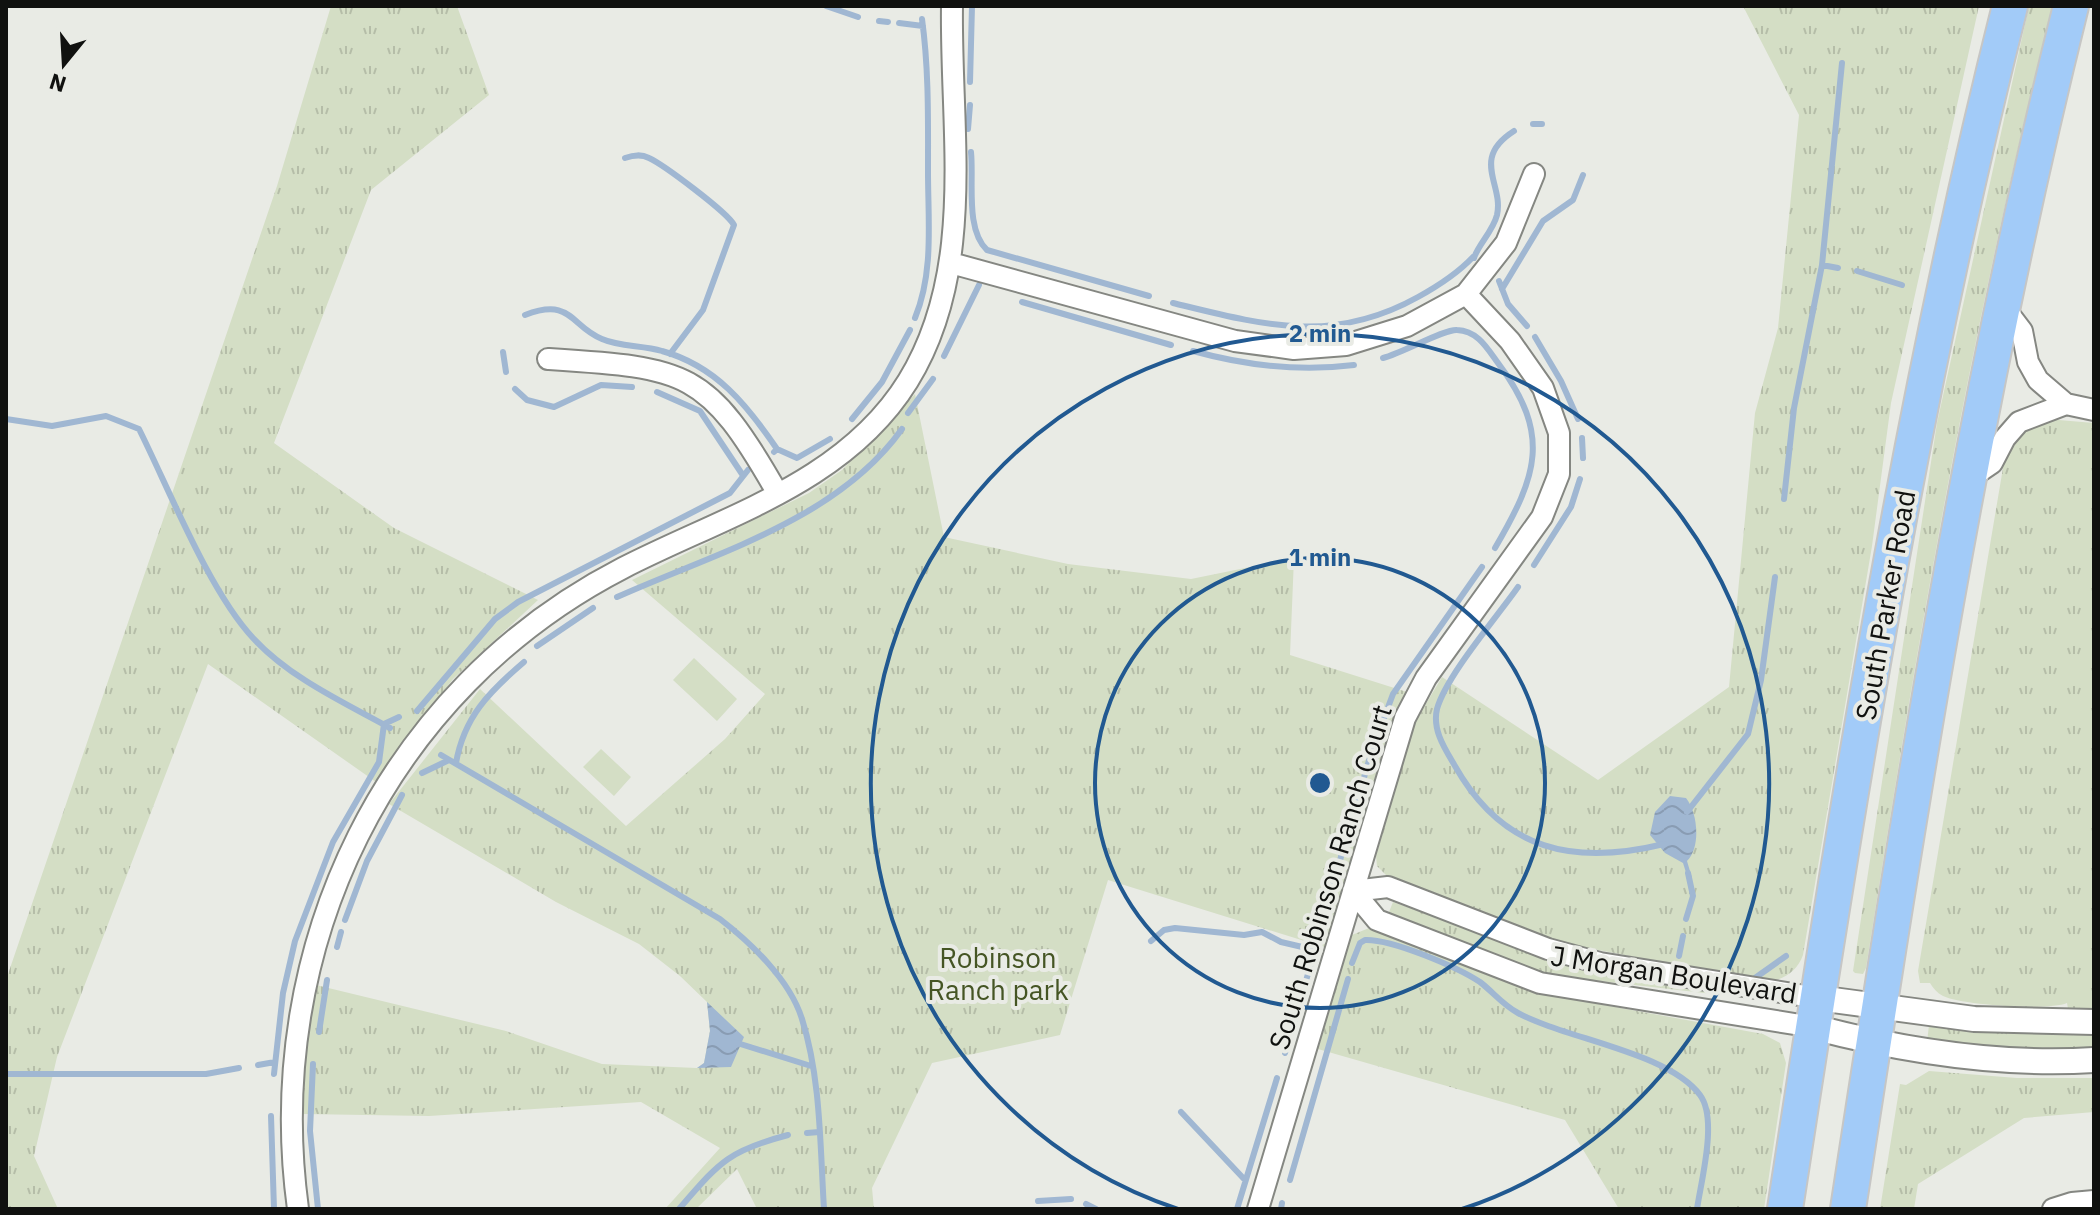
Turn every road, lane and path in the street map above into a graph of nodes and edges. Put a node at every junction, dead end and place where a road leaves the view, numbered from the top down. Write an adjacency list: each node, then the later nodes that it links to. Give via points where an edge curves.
1 (951, 6): 5 (street)
2 (2010, 6): 15 (highway, South Parker Road, via 1922,402)
3 (2071, 6): 7 (highway, South Parker Road)
4 (1534, 174): 6 (street, via 1506,243)
5 (951, 263): 6 (street, via 1223,338 1285,349 1332,348 1375,338); 12 (street, via 936,322 901,391 848,451)
6 (1466, 294): 13 (street, South Robinson Ranch Court, via 1510,341 1543,388 1559,433 1559,474 1542,517 1415,698)
7 (2003, 306): 9 (street, via 2022,331 2035,375); 11 (highway, South Parker Road)
8 (548, 359): 12 (street, via 640,367 683,378 728,414)
9 (2066, 404): 10 (street); 11 (street, via 2019,422 1992,463)
10 (2094, 410)
11 (1967, 480): 14 (highway, South Parker Road)
12 (778, 494): 20 (street, via 626,566 542,619 462,689 396,770 347,858 311,956 291,1100)
13 (1353, 891): 15 (street, J Morgan Boulevard, via 1388,887 1535,944); 15 (street, J Morgan Boulevard, via 1377,920 1540,983); 21 (street, South Robinson Ranch Court)
14 (1879, 1006): 15 (street, J Morgan Boulevard); 16 (street, J Morgan Boulevard, via 1986,1020); 17 (highway, South Parker Road)
15 (1815, 1012): 17 (street, J Morgan Boulevard); 22 (highway, South Parker Road)
16 (2094, 1022)
17 (1873, 1043): 18 (street, J Morgan Boulevard, via 1979,1057); 23 (highway, South Parker Road)
18 (2094, 1060)
19 (2094, 1201): 24 (street)
20 (298, 1209)
21 (1258, 1209)
22 (1785, 1209)
23 (1848, 1209)
24 (2053, 1209)

